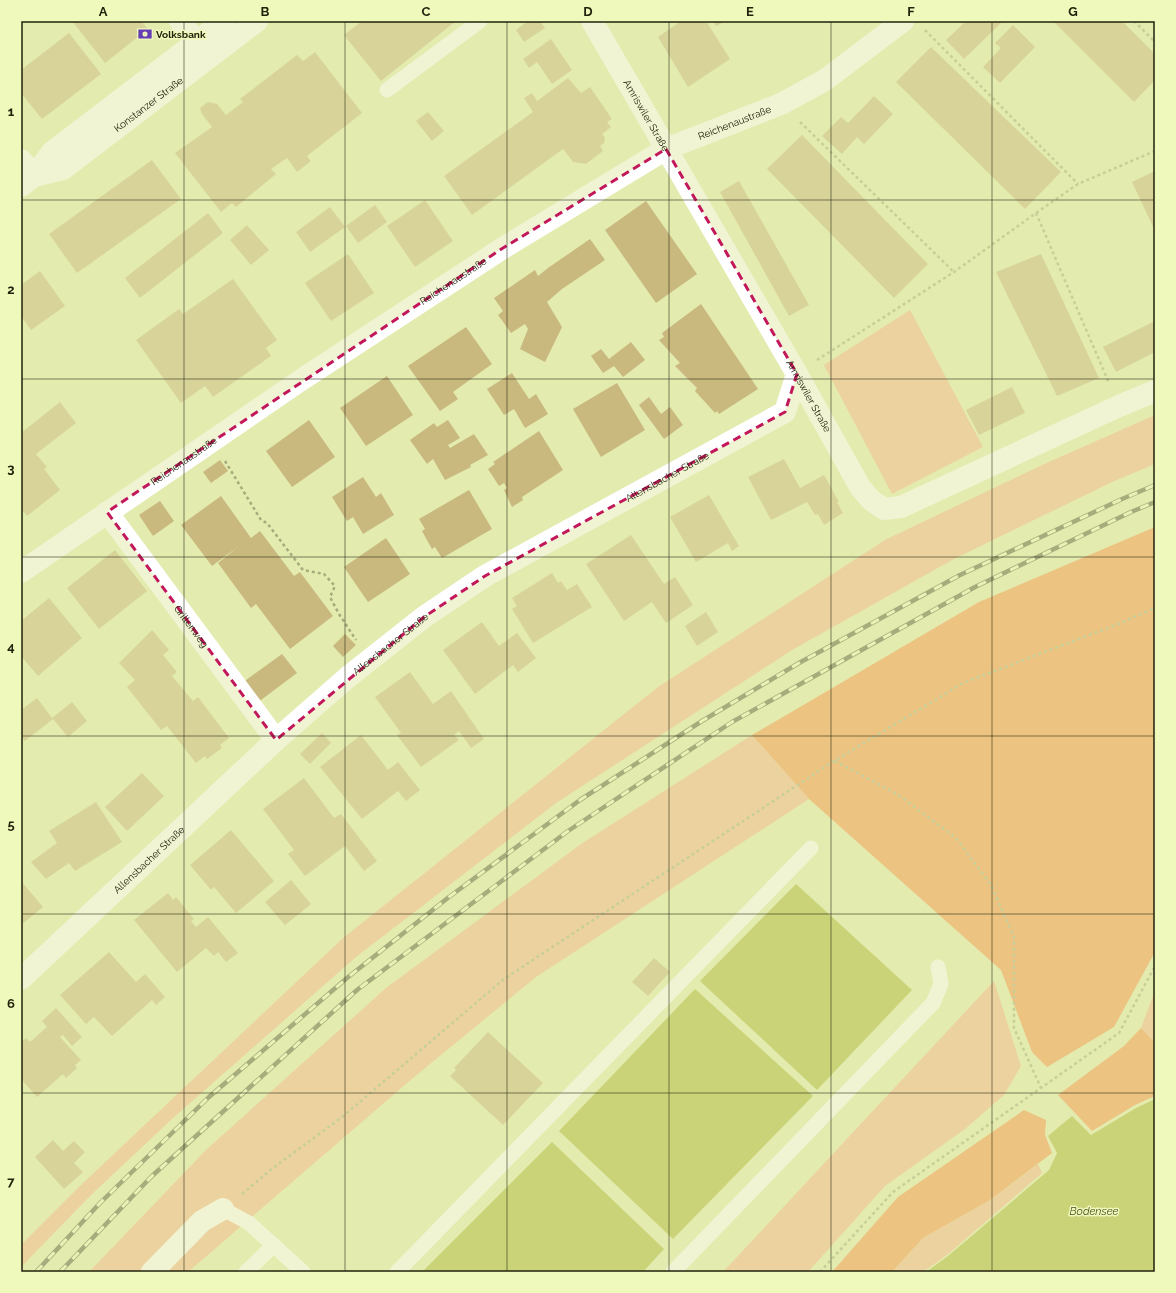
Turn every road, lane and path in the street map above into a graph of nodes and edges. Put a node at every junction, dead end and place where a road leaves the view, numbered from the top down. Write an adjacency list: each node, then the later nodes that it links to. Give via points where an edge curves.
1 (180, 21): 9 (street)
2 (224, 21): 9 (street, Konstanzer Straße)
3 (257, 21): 9 (street, Konstanzer Straße)
4 (480, 21): 10 (lane)
5 (592, 21): 12 (street, Amriswiler Straße)
6 (1134, 21): 8 (path)
7 (912, 24): 11 (street, Reichenaustraße, via 825,80); 15 (path)
8 (1155, 42)
9 (202, 50): 14 (street, Konstanzer Straße, via 52,152)
10 (387, 90)
11 (781, 104): 12 (street, Reichenaustraße); 17 (path)
12 (666, 149): 18 (street, Amriswiler Straße); 21 (street, Reichenaustraße, via 496,253)
13 (1155, 151): 15 (path)
14 (25, 174)
15 (1078, 184): 16 (path)
16 (1036, 213): 17 (path); 20 (path)
17 (954, 272): 18 (path)
18 (797, 374): 20 (street, Amriswiler Straße, via 860,487 871,500 884,509 901,507); 26 (street, Allensbacher Straße, via 785,412 485,576 424,617 348,677)
19 (1155, 391): 20 (street, Amriswiler Straße)
20 (1119, 406)
21 (212, 440): 22 (street, Reichenaustraße); 25 (path, via 261,520 267,523 303,570 324,574 335,586 330,598)
22 (107, 512): 23 (street, Reichenaustraße); 26 (street, Grillenweg)
23 (21, 572)
24 (1155, 608): 27 (path, via 963,683)
25 (345, 624)
26 (276, 740): 31 (street, Allensbacher Straße)
27 (834, 761): 32 (path, via 897,794 956,838 991,885 1014,937 1014,1028); 33 (path, via 504,979 341,1118)
28 (811, 848): 38 (lane)
29 (1155, 966): 32 (path, via 1119,1033)
30 (938, 967): 39 (lane, via 941,984 933,1002)
31 (21, 979)
32 (1041, 1088): 40 (path, via 892,1192)
33 (223, 1209): 34 (lane, via 248,1222); 35 (street, via 202,1222)
34 (274, 1245): 36 (lane); 37 (lane)
35 (152, 1272)
36 (246, 1272)
37 (303, 1272)
38 (397, 1272)
39 (673, 1272)
40 (820, 1272)

